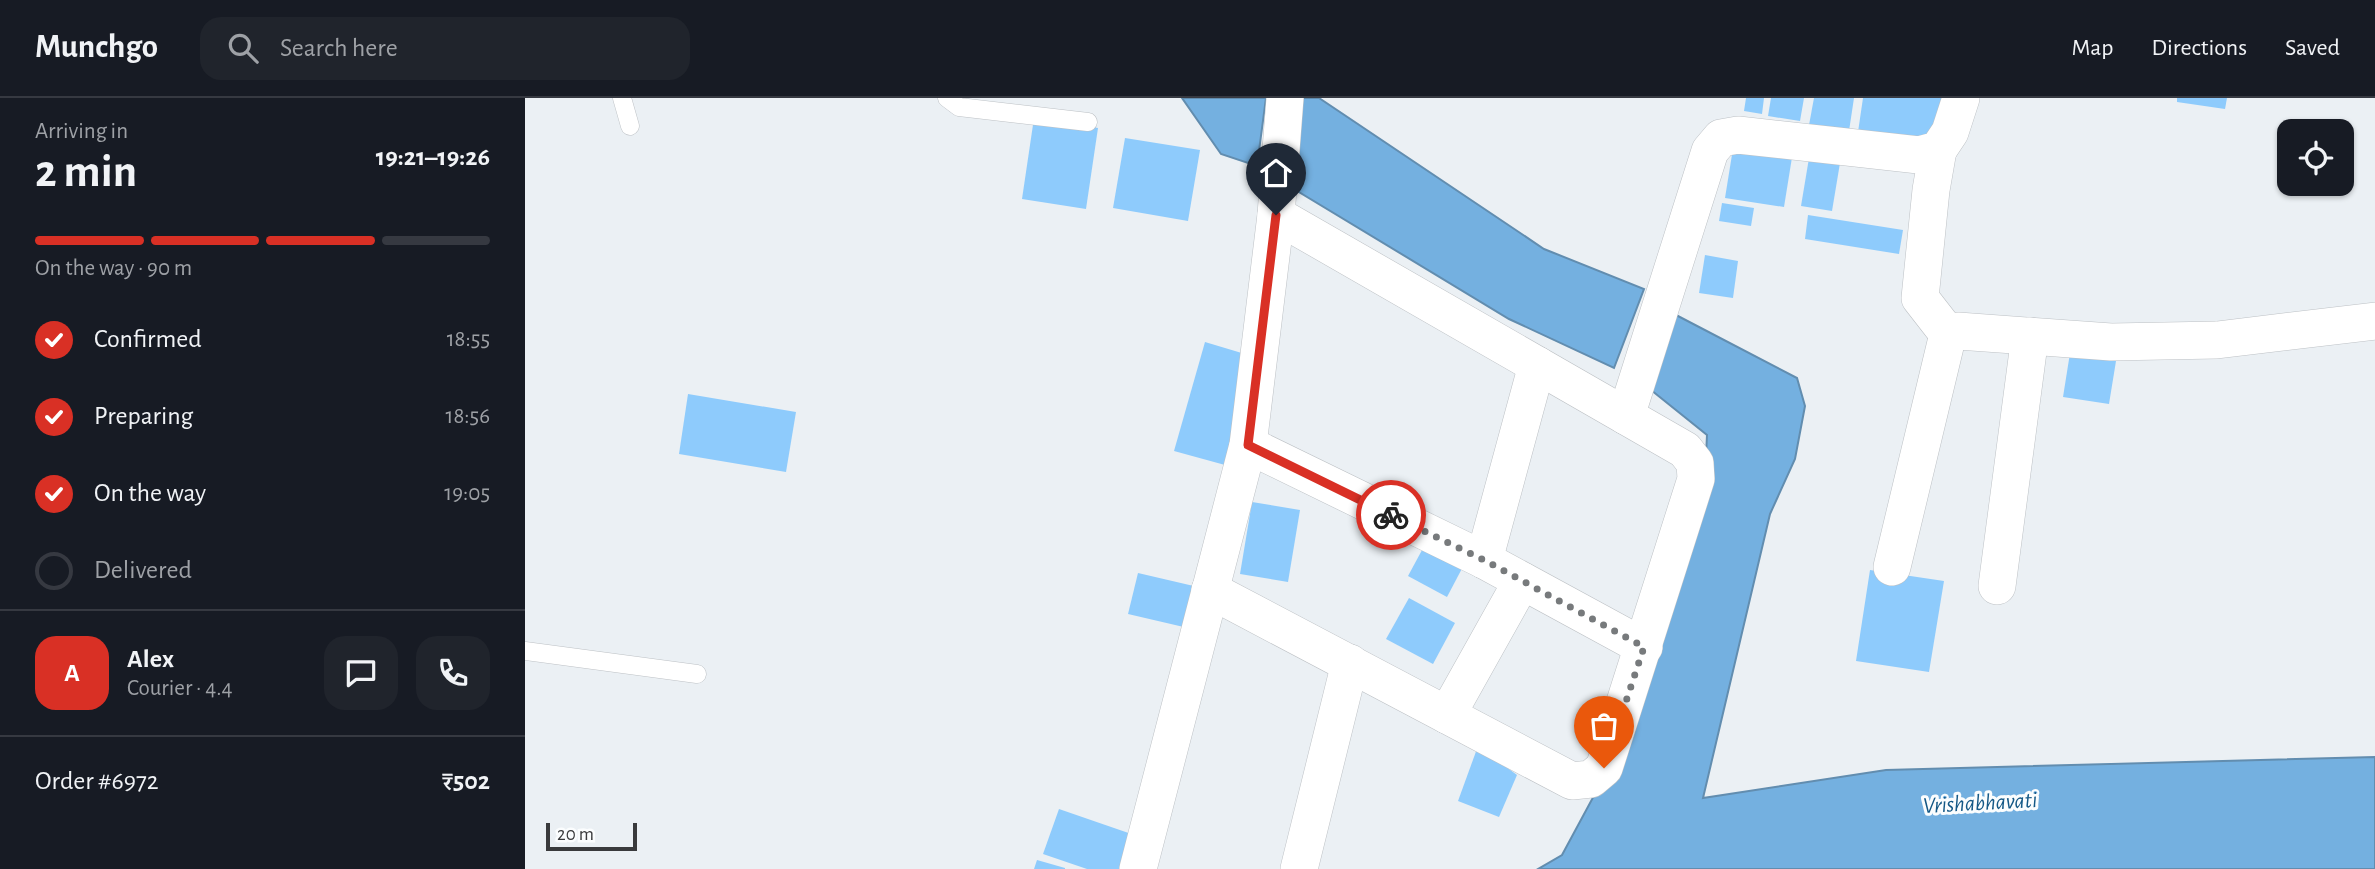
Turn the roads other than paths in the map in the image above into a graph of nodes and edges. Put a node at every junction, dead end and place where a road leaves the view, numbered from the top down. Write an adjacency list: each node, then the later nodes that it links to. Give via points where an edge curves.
1 (622, 98): 6 (lane)
2 (947, 98): 5 (lane, via 960,107)
3 (1285, 98): 8 (street)
4 (1961, 98): 7 (street, via 1950,132)
5 (1088, 122)
6 (630, 126)
7 (1938, 150): 10 (street, via 1920,298); 13 (street, via 1919,155 1738,135 1721,138 1710,151)
8 (1276, 215): 12 (street); 14 (street)
9 (2375, 321): 11 (street, via 2217,340 2111,342)
10 (1948, 334): 11 (street); 16 (street)
11 (2030, 336): 18 (street)
12 (1537, 365): 13 (street); 15 (street)
13 (1631, 401): 20 (street, via 1685,450 1695,463 1696,479)
14 (1248, 445): 15 (street); 19 (street)
15 (1484, 560): 17 (street)
16 (1892, 567)
17 (1523, 582): 20 (street); 24 (street)
18 (1997, 586)
19 (1210, 590): 22 (street); 25 (street)
20 (1644, 647): 24 (street, via 1604,768 1591,779 1572,780)
21 (525, 652): 23 (lane)
22 (1350, 663): 24 (street); 26 (street)
23 (697, 674)
24 (1447, 715)
25 (1137, 869)
26 (1299, 869)

